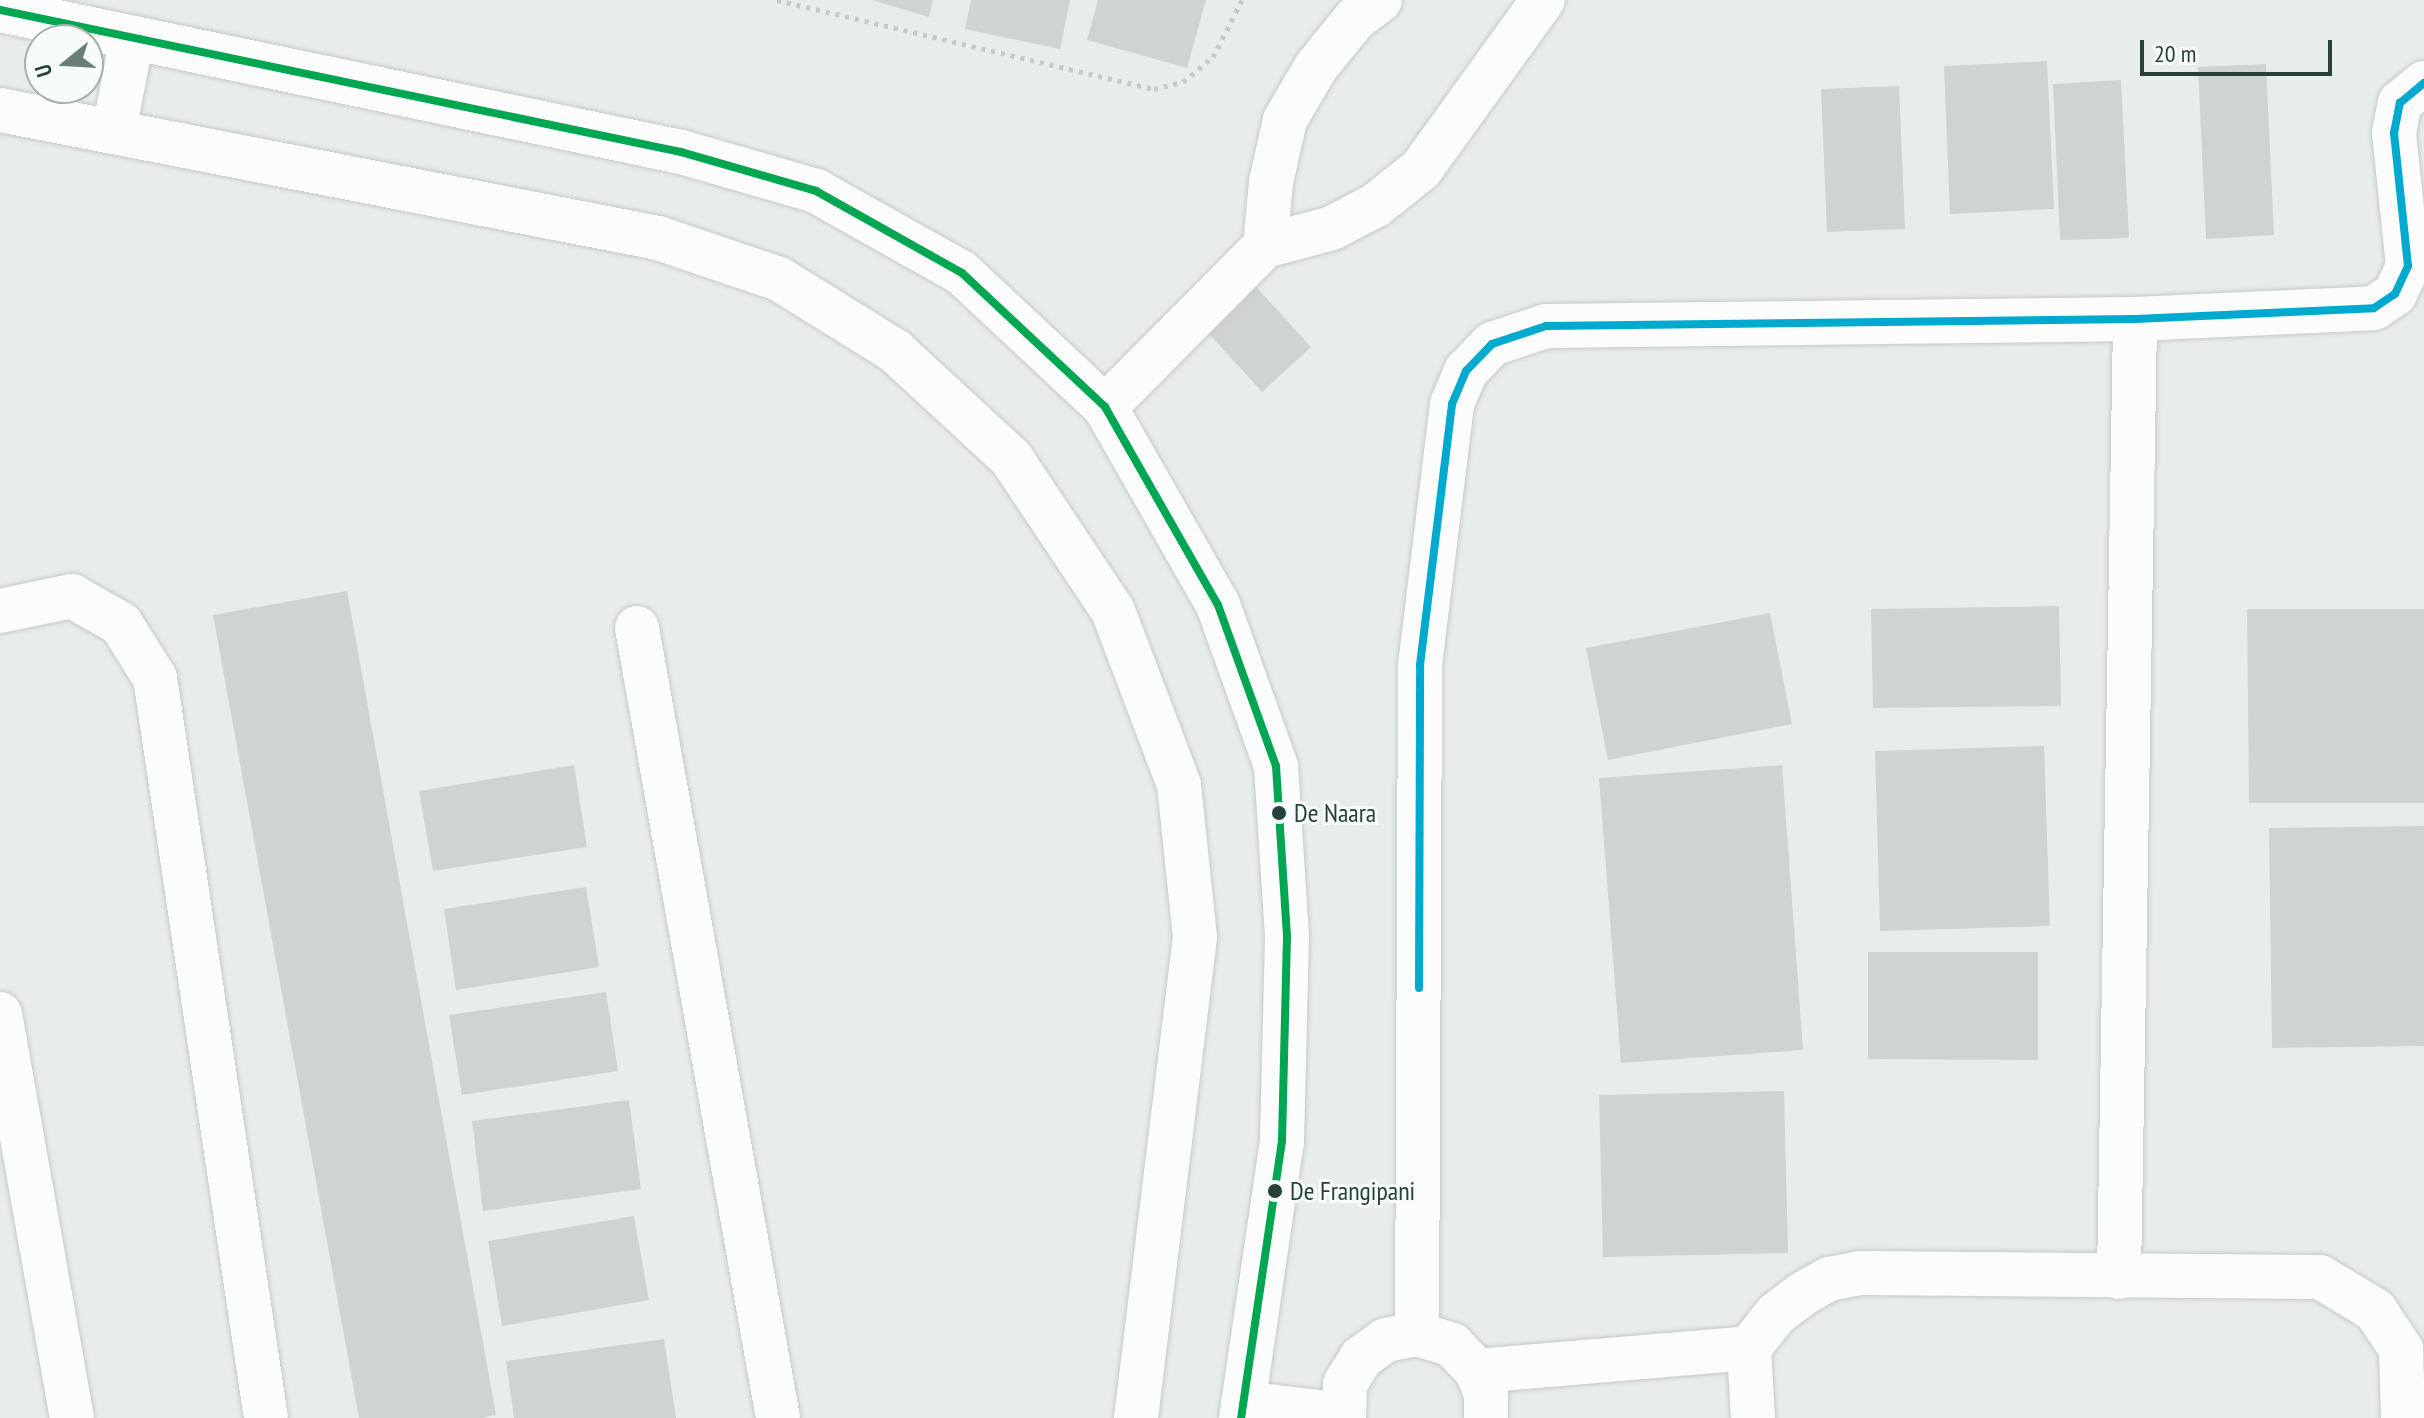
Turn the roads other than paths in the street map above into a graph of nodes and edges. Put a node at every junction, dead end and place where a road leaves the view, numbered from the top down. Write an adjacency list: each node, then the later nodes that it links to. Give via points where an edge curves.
1 (1380, 0): 8 (street, via 1355,19 1316,67 1285,120 1271,182)
2 (1537, 3): 8 (street, via 1421,169 1376,205 1332,228)
3 (0, 10): 4 (street)
4 (132, 38): 7 (street); 10 (street, via 681,152 816,191 962,273)
5 (2424, 83): 9 (street, via 2400,103 2394,133 2408,266 2395,294 2374,308)
6 (0, 110): 7 (street)
7 (114, 131): 20 (street, via 658,238 779,279 895,351 1011,458 1113,611 1179,785 1195,937)
8 (1265, 246): 10 (street)
9 (2135, 319): 14 (street); 15 (street, via 1546,326 1492,344 1466,371 1452,404 1420,665)
10 (1105, 407): 19 (street, via 1218,605 1276,766 1287,936 1282,1141)
11 (0, 611): 23 (street, via 72,596 121,624 155,678)
12 (637, 628): 24 (street)
13 (0, 1014): 22 (street)
14 (2119, 1277): 16 (street, via 1860,1273 1829,1279 1776,1314); 18 (street, via 2320,1277 2375,1310 2401,1349)
15 (1417, 1334): 17 (street, via 1452,1345); 21 (street, via 1386,1340 1361,1358 1345,1384)
16 (1749, 1348): 17 (street); 26 (street)
17 (1477, 1371): 25 (street, via 1486,1395)
18 (2411, 1401)
19 (1242, 1410): 21 (street)
20 (1134, 1416)
21 (1343, 1416)
22 (72, 1418)
23 (266, 1418)
24 (778, 1418)
25 (1486, 1418)
26 (1753, 1418)

